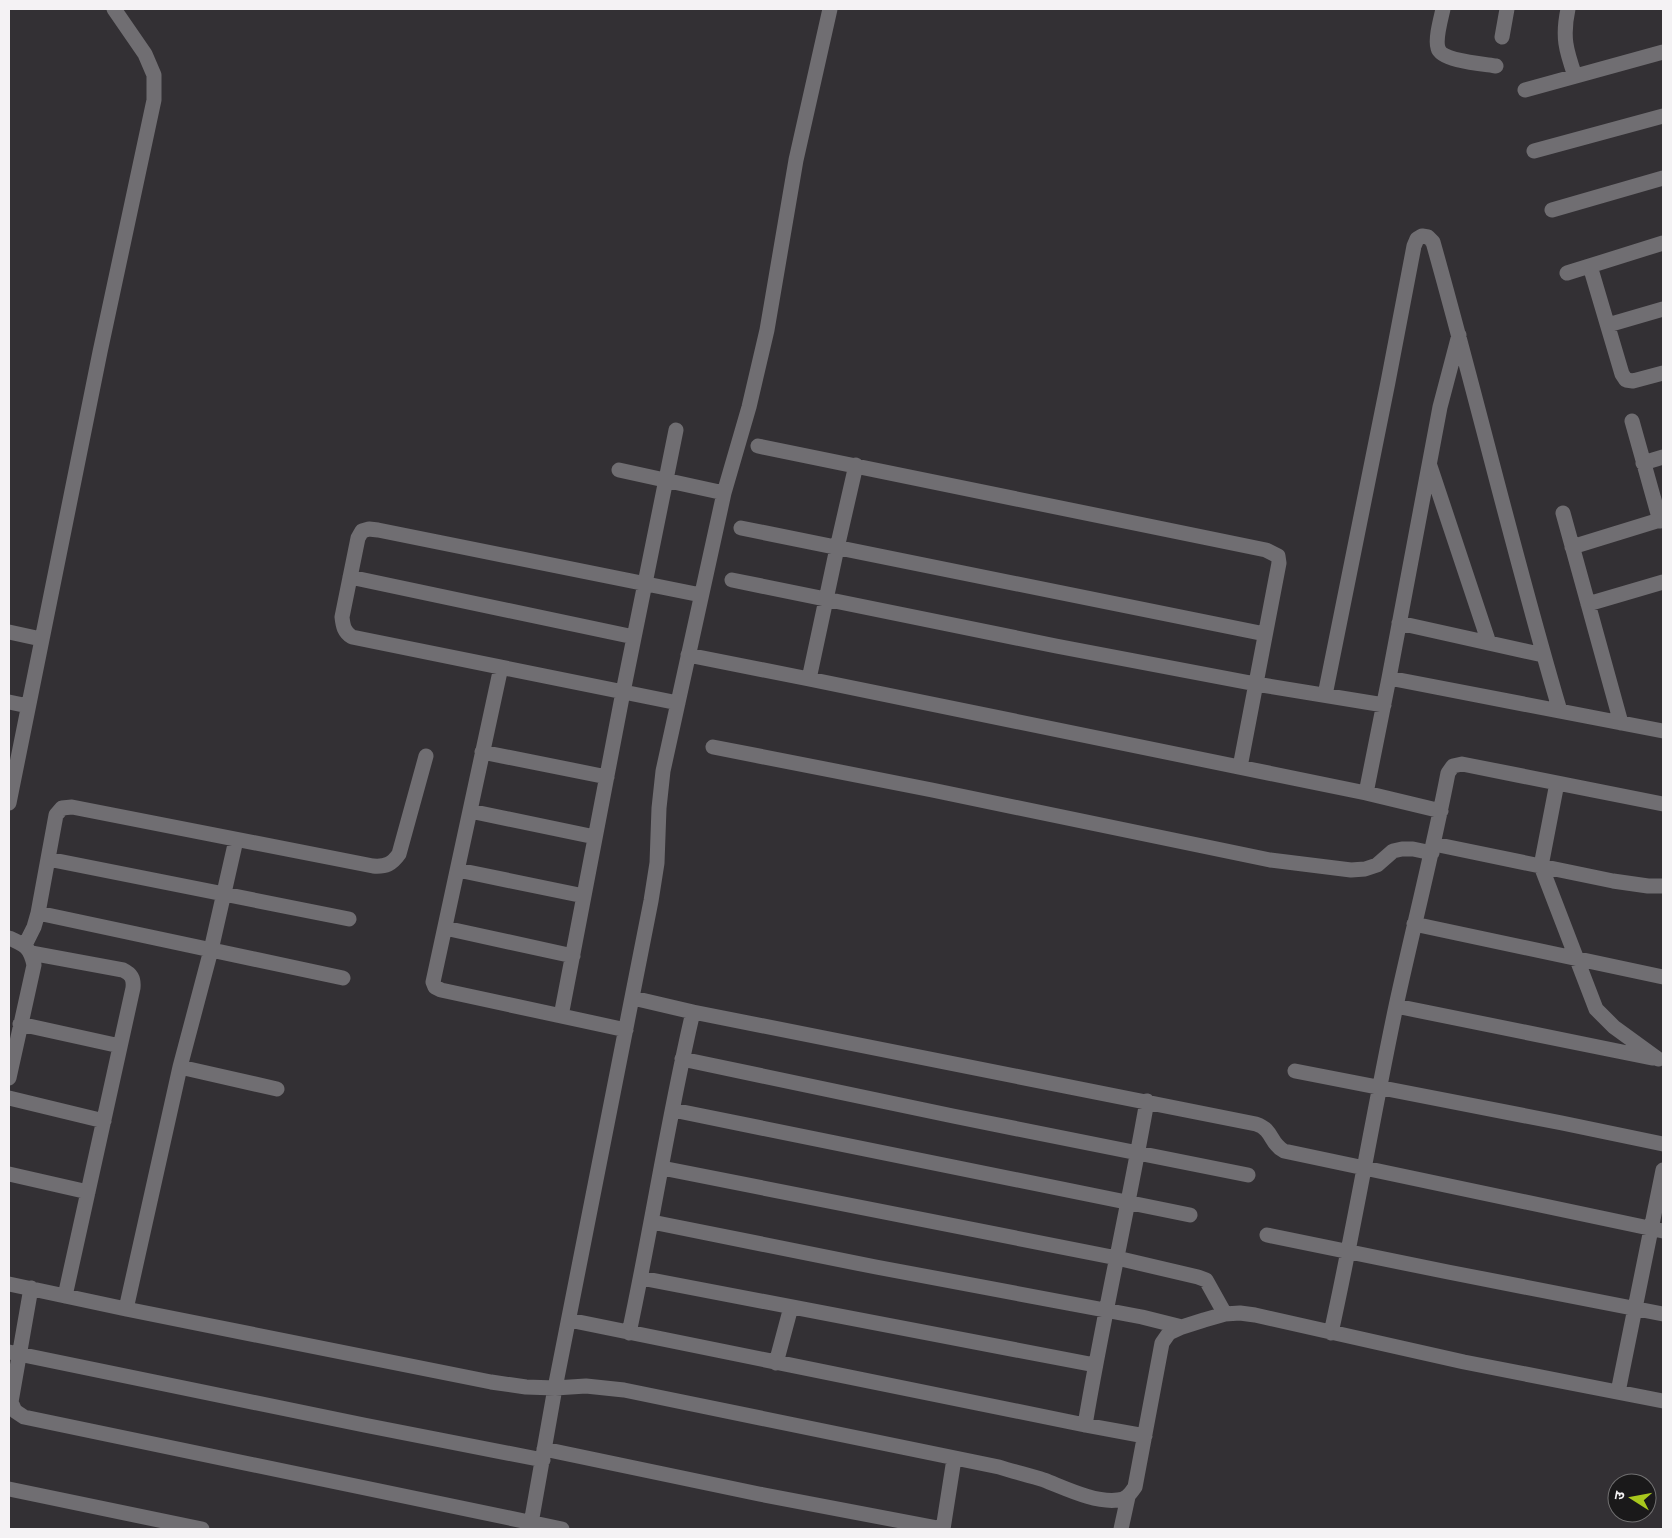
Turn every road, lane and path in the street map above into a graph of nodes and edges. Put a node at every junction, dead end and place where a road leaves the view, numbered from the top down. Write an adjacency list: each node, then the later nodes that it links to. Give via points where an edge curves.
1 (114, 9): 48 (street, via 145,54 154,75 154,100)
2 (830, 9): 31 (street, via 796,160 767,330)
3 (1443, 9): 8 (street, via 1437,48 1441,54)
4 (1507, 9): 6 (street)
5 (1568, 9): 9 (street, via 1566,51)
6 (1502, 38)
7 (1663, 52): 9 (street)
8 (1496, 66)
9 (1575, 76): 10 (street)
10 (1525, 90)
11 (1663, 116): 12 (street)
12 (1534, 151)
13 (1663, 178): 14 (street)
14 (1552, 210)
15 (1663, 243): 16 (street)
16 (1590, 266): 17 (street); 19 (street)
17 (1567, 273)
18 (1663, 309): 19 (street)
19 (1608, 325): 21 (street, via 1626,380)
20 (1459, 334): 28 (street, via 1440,407); 51 (street); 57 (street, via 1433,242 1422,236 1414,246)
21 (1663, 373)
22 (1632, 420): 26 (street)
23 (676, 430): 30 (street)
24 (758, 446): 27 (street)
25 (1663, 457): 26 (street)
26 (1644, 463): 33 (street)
27 (856, 465): 36 (street); 46 (street, via 1274,553 1279,563)
28 (1430, 465): 44 (street); 49 (street)
29 (619, 470): 30 (street)
30 (666, 481): 31 (street); 40 (street)
31 (724, 493): 41 (street)
32 (1563, 513): 35 (street)
33 (1662, 520): 35 (street)
34 (741, 528): 36 (street)
35 (1572, 547): 43 (street)
36 (837, 548): 42 (street); 46 (street)
37 (350, 578): 40 (street, via 358,538 362,530 369,529); 47 (street); 52 (street, via 342,617 346,633 352,637)
38 (732, 580): 42 (street)
39 (1663, 582): 43 (street)
40 (645, 583): 41 (street); 47 (street)
41 (701, 595): 50 (street)
42 (827, 598): 54 (street); 55 (street)
43 (1588, 604): 63 (street)
44 (1399, 623): 49 (street); 53 (street)
45 (9, 632): 48 (street)
46 (1265, 634): 55 (street)
47 (634, 637): 56 (street)
48 (41, 639): 61 (street)
49 (1489, 643): 51 (street)
50 (688, 655): 54 (street); 59 (street)
51 (1543, 655): 62 (street)
52 (501, 667): 56 (street); 66 (street)
53 (1389, 678): 60 (street); 62 (street)
54 (809, 679): 68 (street)
55 (1256, 684): 57 (street); 68 (street)
56 (623, 692): 59 (street); 70 (street)
57 (1325, 695): 60 (street)
58 (9, 702): 61 (street)
59 (678, 703): 97 (street, via 663,771 657,863)
60 (1384, 705): 72 (street)
61 (28, 706): 69 (street)
62 (1560, 711): 63 (street)
63 (1621, 723): 64 (street)
64 (1663, 731)
65 (713, 747): 79 (street, via 1270,860 1365,869 1402,848)
66 (482, 752): 70 (street); 75 (street)
67 (426, 756): 78 (street, via 399,854 385,867)
68 (1240, 767): 72 (street)
69 (12, 774): 73 (street)
70 (607, 777): 77 (street)
71 (1557, 783): 74 (street); 76 (street, via 1467,765 1453,766 1448,773); 81 (street)
72 (1366, 793): 76 (street)
73 (9, 803)
74 (1663, 804)
75 (470, 811): 77 (street); 82 (street)
76 (1441, 811): 79 (street)
77 (595, 838): 85 (street)
78 (236, 840): 80 (street, via 72,807 62,808 56,815); 84 (street)
79 (1433, 848): 81 (street); 88 (street)
80 (48, 858): 84 (street); 86 (street)
81 (1541, 866): 83 (street, via 1613,881); 94 (street)
82 (458, 870): 85 (street); 89 (street)
83 (1663, 886)
84 (224, 894): 87 (street); 92 (street)
85 (584, 896): 93 (street)
86 (38, 913): 91 (street); 92 (street)
87 (350, 919)
88 (1414, 924): 94 (street); 98 (street)
89 (445, 928): 93 (street); 100 (street, via 433,982 435,987)
90 (9, 938): 91 (street)
91 (28, 949): 101 (street, via 34,965); 103 (street, via 130,974 134,980 133,988)
92 (211, 950): 96 (street); 106 (street)
93 (573, 956): 100 (street)
94 (1577, 959): 95 (street); 105 (street, via 1596,1009 1614,1027)
95 (1663, 977)
96 (343, 978)
97 (633, 998): 99 (street); 102 (street)
98 (1396, 1006): 105 (street); 109 (street)
99 (693, 1012): 104 (street); 112 (street)
100 (561, 1016): 102 (street)
101 (20, 1024): 103 (street); 108 (street)
102 (626, 1030): 140 (street)
103 (120, 1046): 114 (street)
104 (682, 1059): 113 (street); 116 (street)
105 (1661, 1059)
106 (180, 1067): 110 (street); 136 (street)
107 (1295, 1071): 109 (street)
108 (9, 1078)
109 (1379, 1087): 115 (street); 118 (street)
110 (277, 1089)
111 (9, 1098): 114 (street)
112 (1147, 1101): 116 (street); 118 (street, via 1256,1124 1265,1127 1277,1147 1284,1151)
113 (673, 1110): 117 (street); 123 (street)
114 (104, 1120): 122 (street)
115 (1663, 1144)
116 (1138, 1154): 121 (street); 123 (street)
117 (662, 1168): 125 (street); 129 (street)
118 (1364, 1169): 126 (street); 128 (street)
119 (1663, 1170): 126 (street)
120 (9, 1174): 122 (street)
121 (1248, 1176)
122 (88, 1192): 133 (street)
123 (1129, 1202): 124 (street); 129 (street)
124 (1190, 1215)
125 (652, 1222): 130 (street); 137 (street)
126 (1657, 1230): 135 (street)
127 (1267, 1235): 128 (street)
128 (1349, 1251): 135 (street); 143 (street)
129 (1117, 1258): 137 (street); 138 (street, via 1206,1280)
130 (641, 1278): 134 (street); 142 (street)
131 (9, 1284): 132 (street)
132 (32, 1288): 133 (street); 144 (street)
133 (65, 1296): 136 (street)
134 (791, 1307): 145 (street); 146 (street)
135 (1634, 1308): 139 (street); 148 (street)
136 (126, 1309): 147 (street, via 491,1382)
137 (1106, 1311): 141 (street); 146 (street)
138 (1225, 1314): 141 (street); 143 (street, via 1255,1315)
139 (1663, 1314)
140 (569, 1320): 142 (street); 147 (street)
141 (1182, 1327): 151 (street, via 1169,1334 1162,1343)
142 (629, 1333): 145 (street)
143 (1331, 1333): 148 (street)
144 (15, 1354): 152 (street, via 364,1425); 156 (street, via 12,1402 15,1411 24,1417)
145 (776, 1363): 150 (street)
146 (1095, 1366): 150 (street)
147 (555, 1388): 152 (street); 153 (street, via 586,1386 624,1390)
148 (1618, 1392): 149 (street)
149 (1663, 1401)
150 (1085, 1426): 151 (street)
151 (1144, 1436): 155 (street, via 1135,1487)
152 (543, 1454): 156 (street); 159 (street)
153 (954, 1459): 155 (street, via 999,1467 1106,1500); 159 (street)
154 (9, 1489): 157 (street)
155 (1128, 1497): 160 (street)
156 (530, 1526): 158 (street)
157 (202, 1529)
158 (562, 1529)
159 (943, 1529)
160 (1121, 1529)

